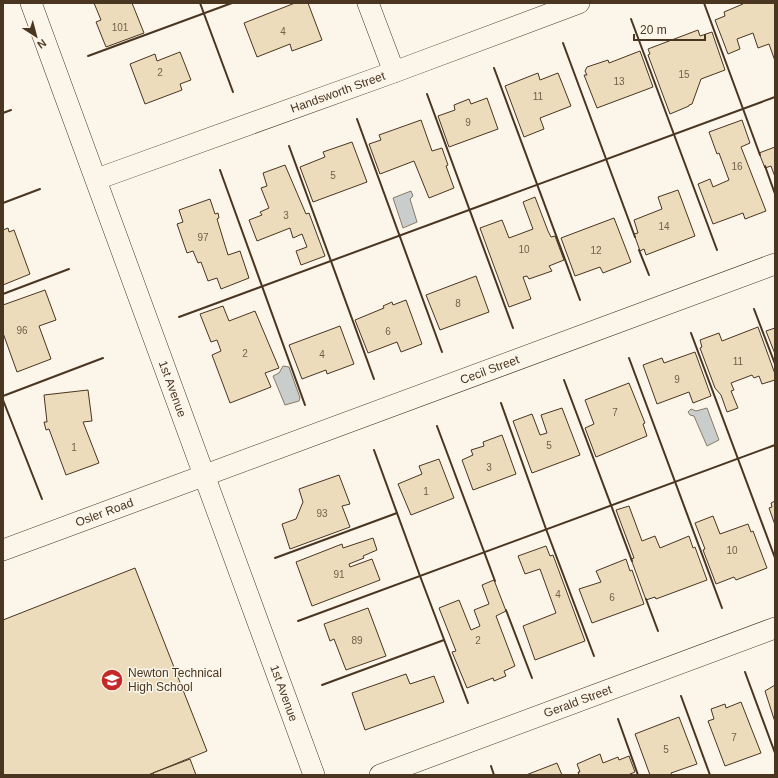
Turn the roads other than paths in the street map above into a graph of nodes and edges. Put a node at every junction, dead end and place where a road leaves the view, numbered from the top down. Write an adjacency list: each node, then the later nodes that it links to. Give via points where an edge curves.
1 (31, 3): 5 (street, 1st Avenue)
2 (368, 3): 4 (street)
3 (579, 3): 4 (street, Handsworth Street)
4 (394, 72): 5 (street, Handsworth Street)
5 (97, 178): 7 (street, 1st Avenue)
6 (775, 264): 7 (street, Cecil Street)
7 (205, 476): 8 (street, Osler Road); 10 (street, 1st Avenue)
8 (3, 550)
9 (775, 628): 11 (street, Gerald Street)
10 (314, 775)
11 (380, 775)

